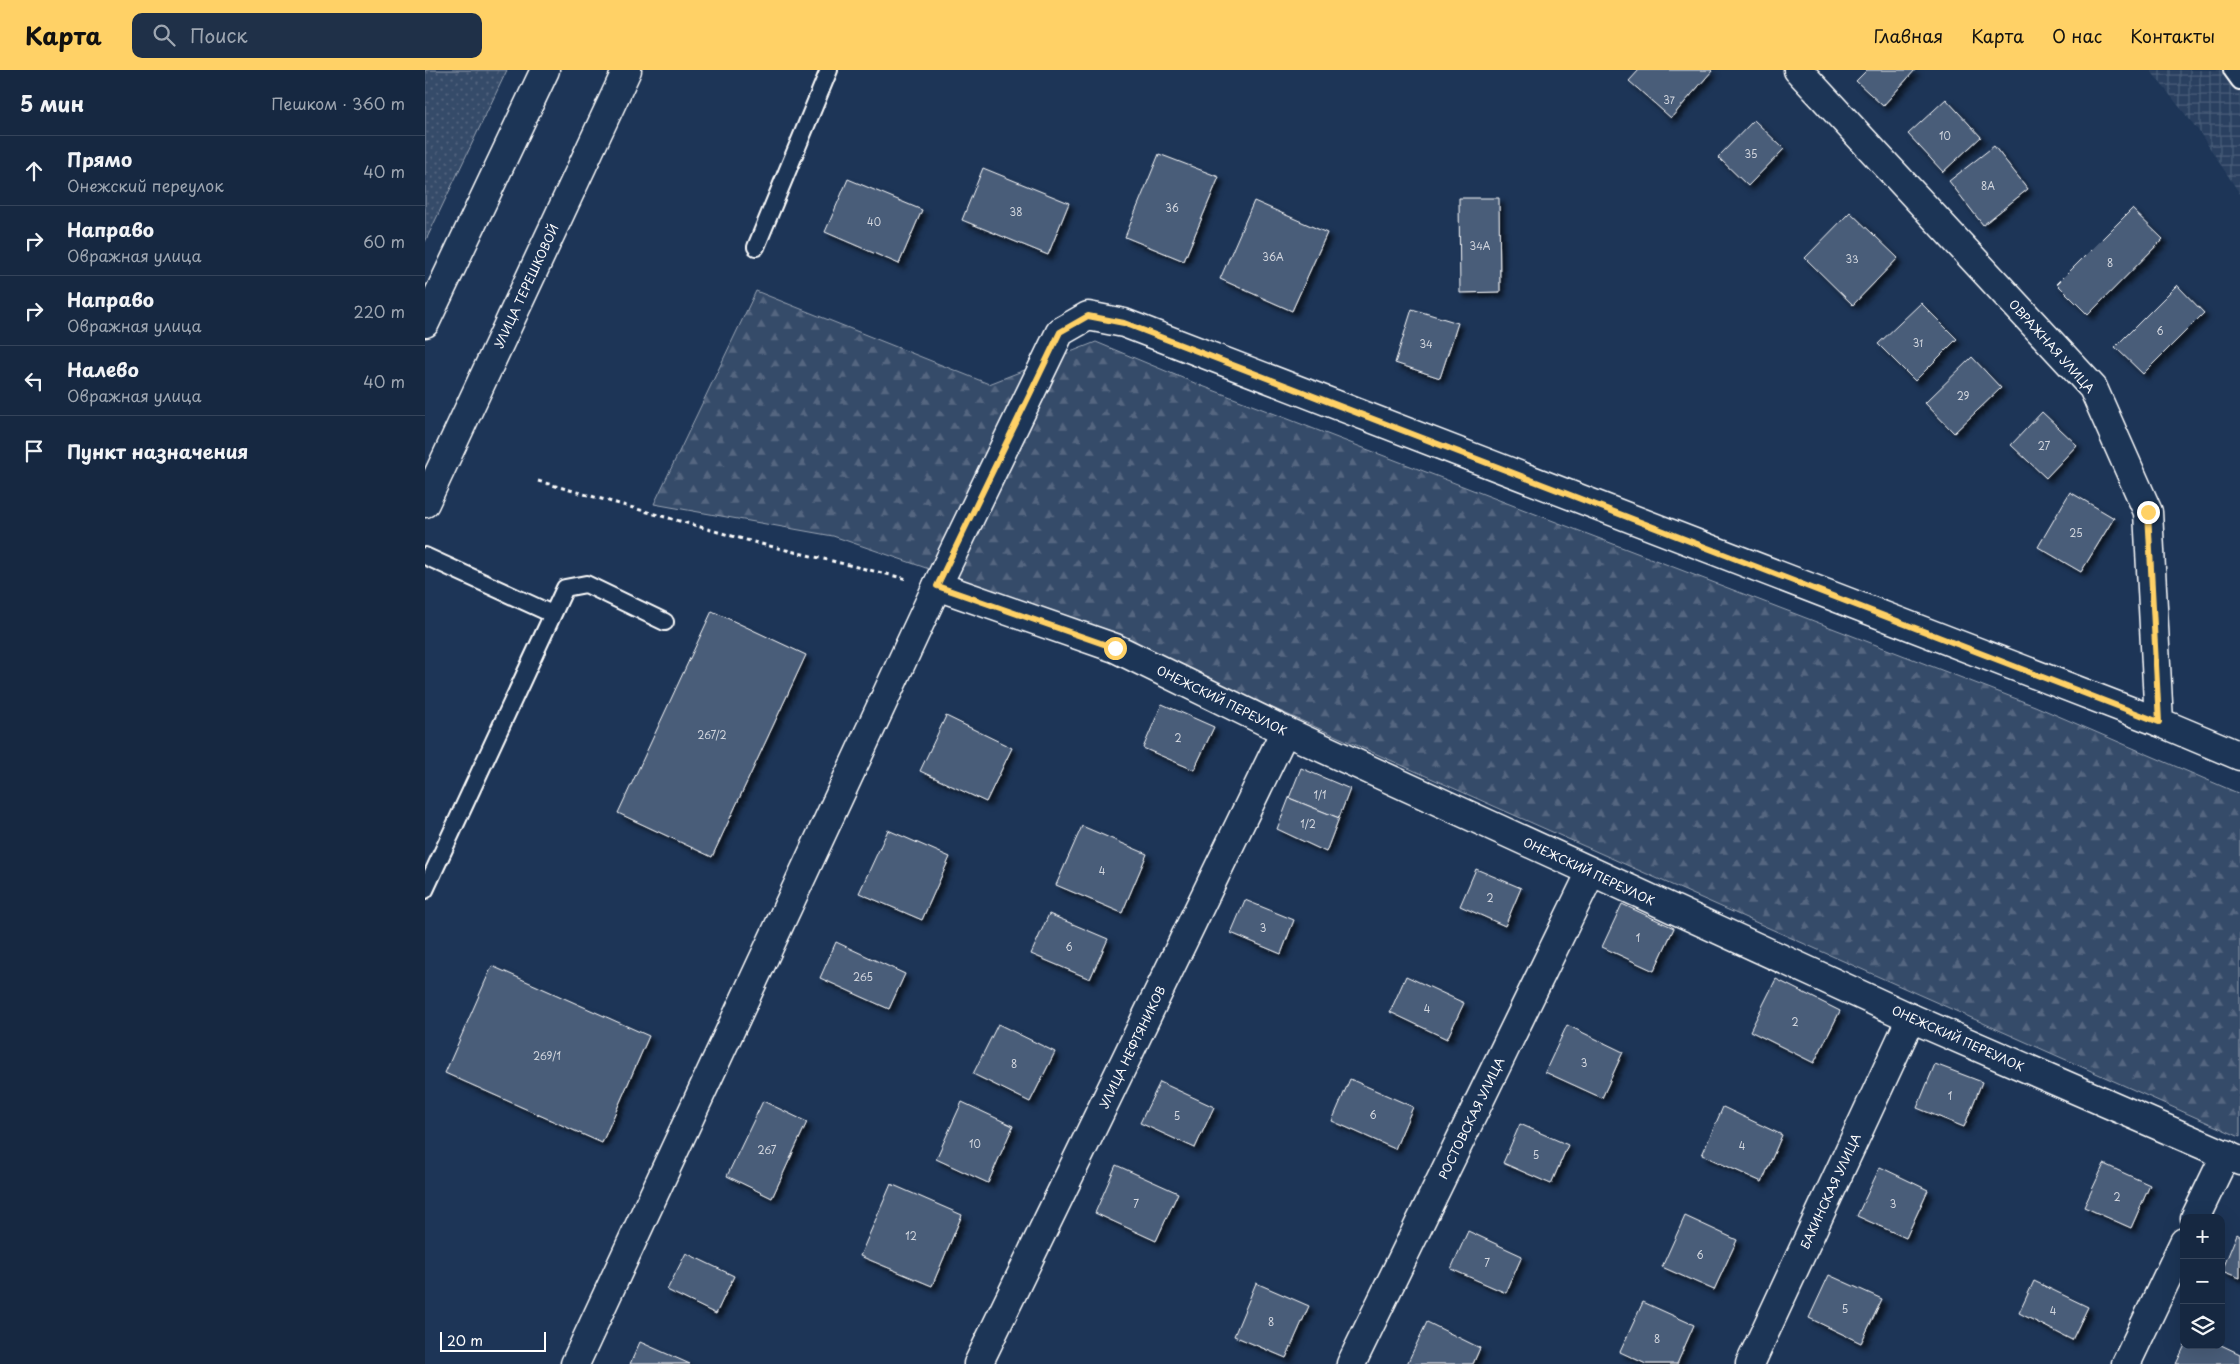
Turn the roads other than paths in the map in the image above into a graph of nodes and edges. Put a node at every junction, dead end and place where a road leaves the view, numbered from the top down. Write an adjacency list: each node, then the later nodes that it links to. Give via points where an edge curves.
1 (545, 70): 8 (street)
2 (627, 70): 9 (street, УЛИЦА ТЕРЕШКОВОЙ)
3 (829, 70): 7 (lane)
4 (1798, 70): 14 (street, ОВРАЖНАЯ УЛИЦА, via 2093,388 2148,512)
5 (2231, 70): 6 (lane)
6 (2240, 81)
7 (756, 247)
8 (425, 323)
9 (425, 503)
10 (425, 556): 12 (lane)
11 (937, 586): 14 (street, via 1060,332 1088,316 1124,323); 15 (street, ОНЕЖСКИЙ ПЕРЕУЛОК, via 1115,648); 23 (street)
12 (552, 614): 13 (lane, via 565,588 586,584); 18 (lane)
13 (665, 622)
14 (2159, 722): 16 (street)
15 (1285, 731): 17 (street, ОНЕЖСКИЙ ПЕРЕУЛОК); 24 (street, УЛИЦА НЕФТЯНИКОВ)
16 (2240, 756)
17 (1591, 872): 19 (street, ОНЕЖСКИЙ ПЕРЕУЛОК); 25 (street, РОСТОВСКАЯ УЛИЦА)
18 (425, 890)
19 (1911, 1018): 20 (street, ОНЕЖСКИЙ ПЕРЕУЛОК); 26 (street, БАКИНСКАЯ УЛИЦА)
20 (2233, 1158): 21 (street)
21 (2198, 1214)
22 (2180, 1250): 27 (street)
23 (575, 1364)
24 (978, 1364)
25 (1351, 1364)
26 (1750, 1364)
27 (2126, 1364)

